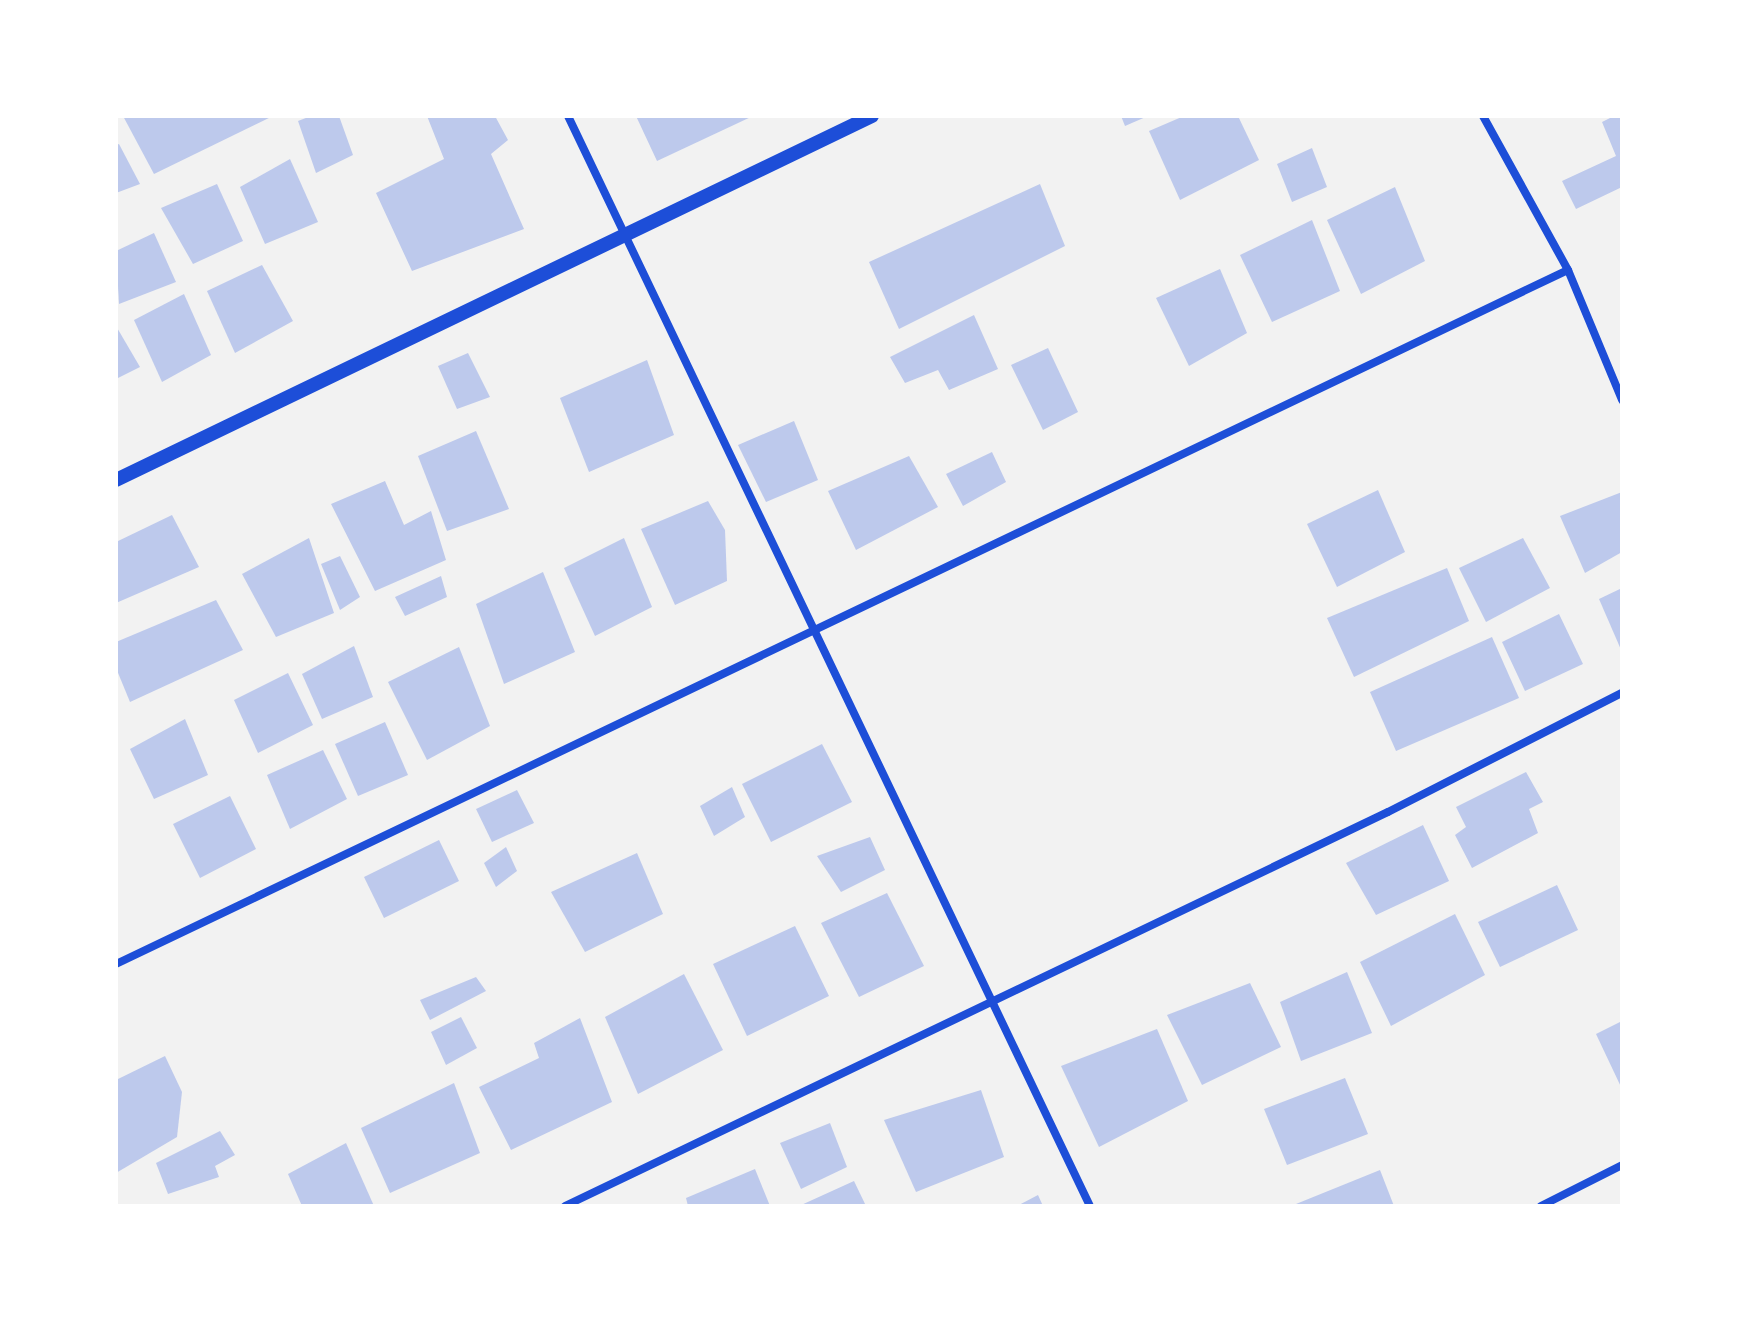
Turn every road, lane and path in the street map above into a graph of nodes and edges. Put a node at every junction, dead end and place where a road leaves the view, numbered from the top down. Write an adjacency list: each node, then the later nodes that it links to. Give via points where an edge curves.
1 (568, 116): 4 (street)
2 (872, 116): 4 (street)
3 (1483, 116): 5 (street)
4 (627, 238): 7 (street); 8 (street)
5 (1568, 270): 6 (street); 8 (street)
6 (1622, 400)
7 (116, 480)
8 (814, 630): 10 (street); 11 (street)
9 (1622, 693): 11 (street)
10 (116, 964)
11 (992, 1001): 13 (street); 14 (street)
12 (1622, 1165): 15 (street)
13 (565, 1206)
14 (1090, 1206)
15 (1541, 1206)

